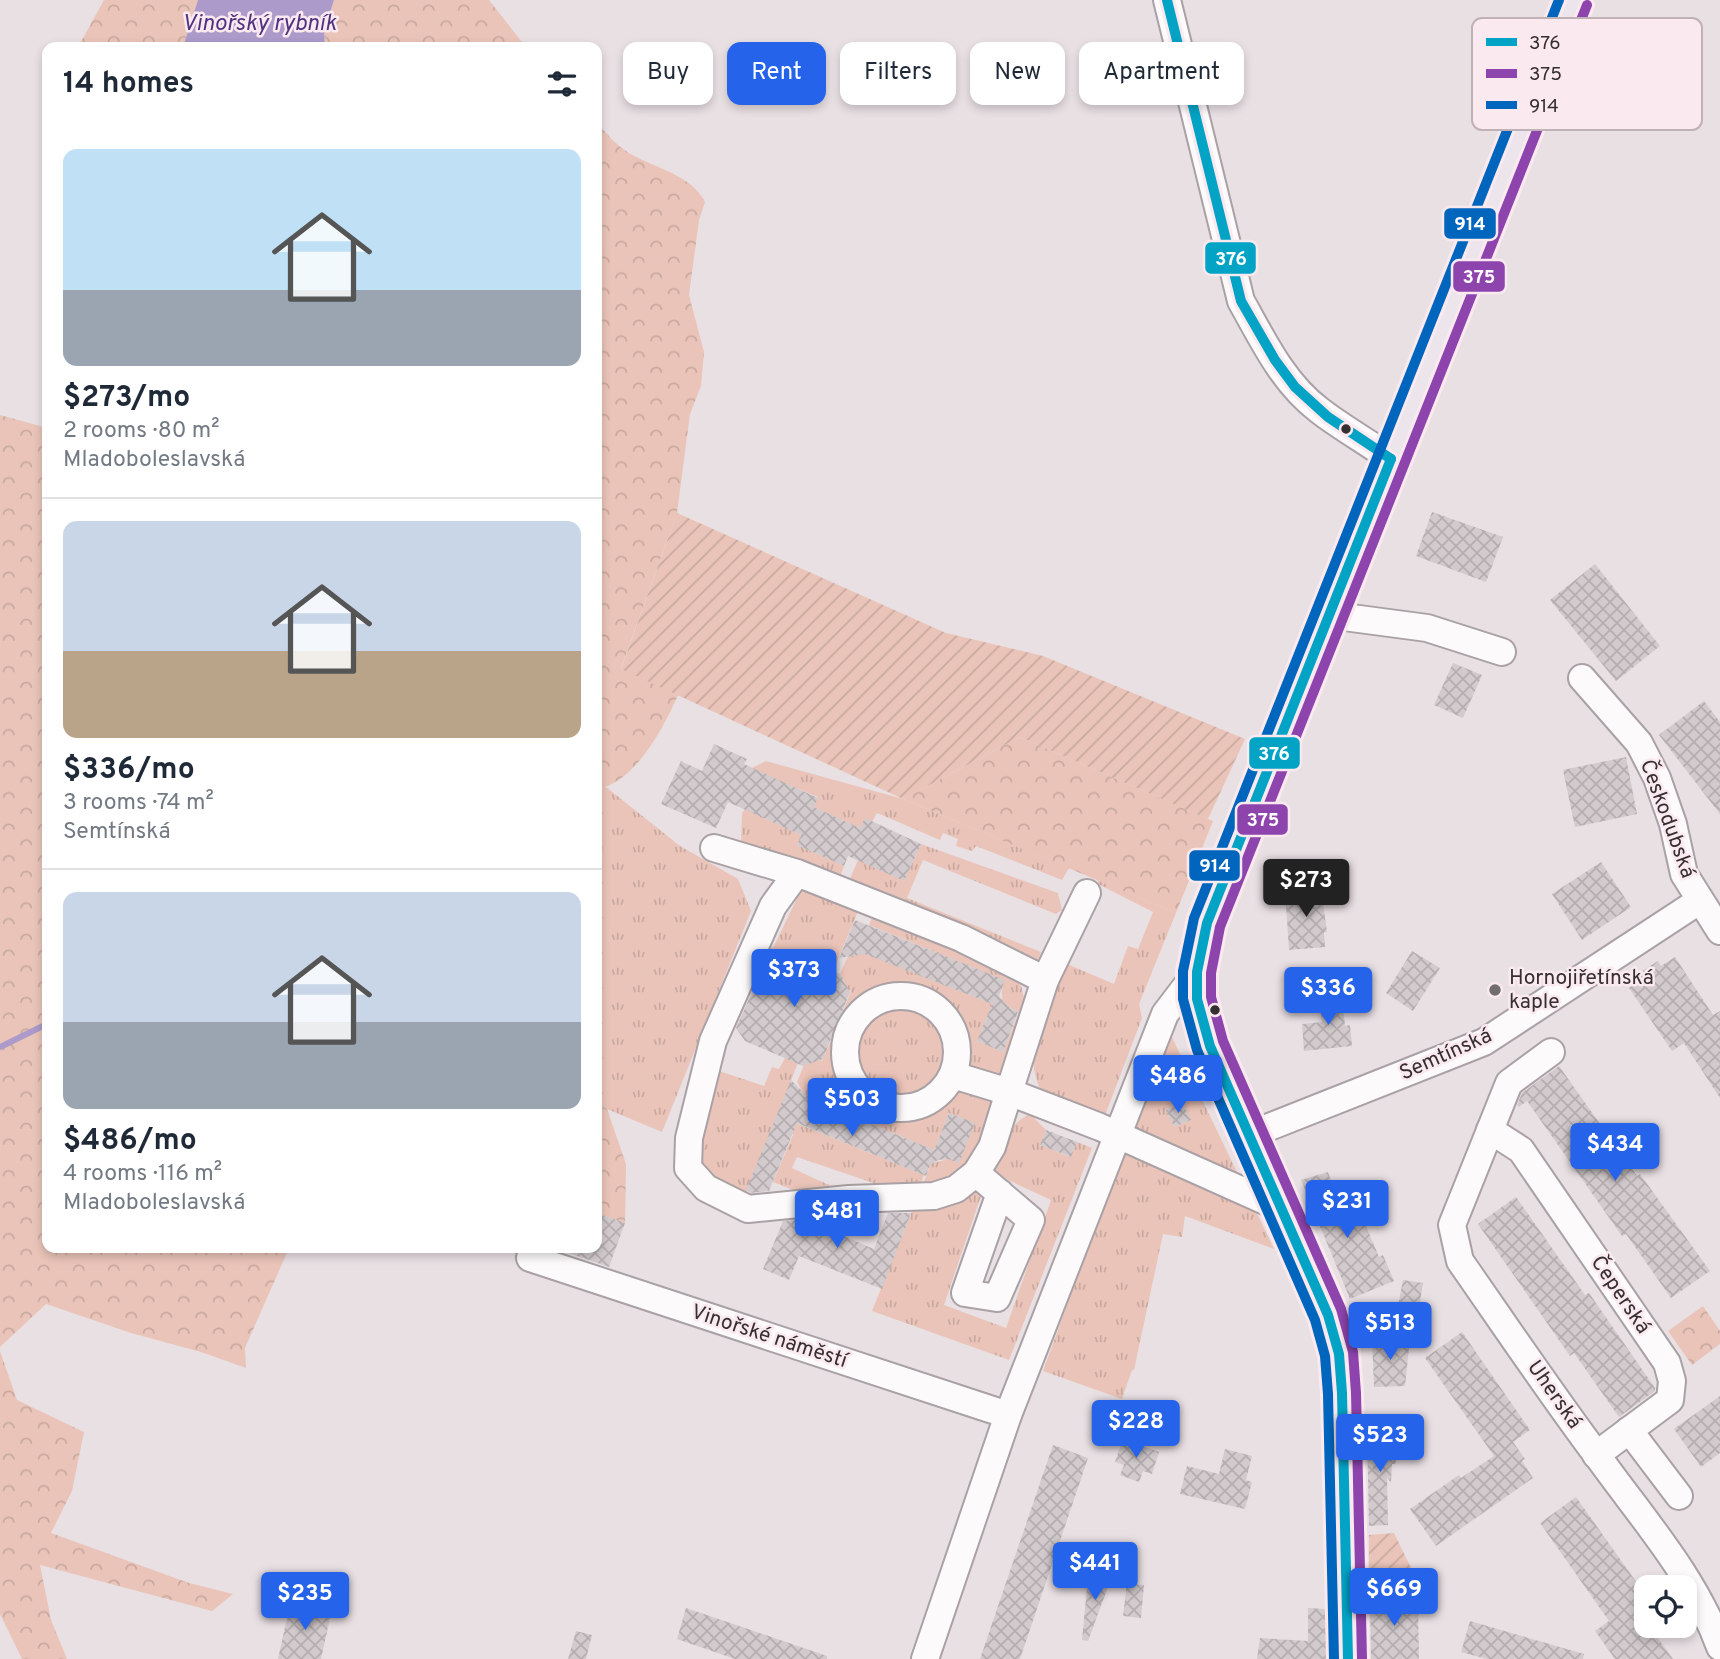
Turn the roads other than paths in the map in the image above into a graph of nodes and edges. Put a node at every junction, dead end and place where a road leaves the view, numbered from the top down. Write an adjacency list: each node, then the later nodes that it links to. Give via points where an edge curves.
1 (1167, 0): 5 (street, via 1241,301 1265,346 1295,387 1318,410)
2 (1574, 0): 3 (main road)
3 (1567, 18)
4 (1522, 130): 5 (main road)
5 (1391, 459): 6 (main road)
6 (1329, 615): 7 (street, via 1427,628); 14 (main road, via 1207,923)
7 (1502, 652)
8 (1582, 678): 12 (street, Českodubská, via 1639,743 1672,824 1684,874)
9 (714, 848): 10 (street)
10 (797, 873): 15 (street, via 961,938); 22 (street, via 773,906 713,1041 689,1138 688,1168 706,1188 748,1209 934,1196 956,1189)
11 (1087, 893): 15 (street)
12 (1699, 901): 13 (street, Českodubská); 20 (street, Semtínská, via 1484,1042)
13 (1720, 931)
14 (1197, 972): 20 (main road, via 1197,999 1210,1046); 21 (street, via 1165,1014)
15 (1045, 980): 18 (street)
16 (1550, 1052): 19 (street, Uherská, via 1509,1083)
17 (953, 1074): 17 (street, via 957,1057 950,1023 923,1000 888,997 858,1016 848,1032 848,1070 871,1100 908,1108 927,1102 942,1091); 18 (street)
18 (1009, 1091): 21 (street); 22 (street, via 992,1147)
19 (1490, 1130): 27 (street, Čeperská, via 1521,1150 1667,1363 1672,1381 1670,1400); 28 (street, Uherská, via 1452,1226 1460,1261)
20 (1249, 1135): 24 (main road)
21 (1119, 1136): 24 (street); 26 (street)
22 (976, 1173): 23 (street)
23 (1000, 1193)
24 (1281, 1208): 32 (main road, via 1328,1315 1339,1354)
25 (530, 1258): 26 (street, Vinořské náměstí)
26 (1008, 1415): 31 (street)
27 (1629, 1430): 28 (street, Čeperská); 29 (street)
28 (1596, 1455): 30 (street, Uherská, via 1679,1568)
29 (1679, 1496)
30 (1720, 1647)
31 (925, 1659)
32 (1348, 1659)

